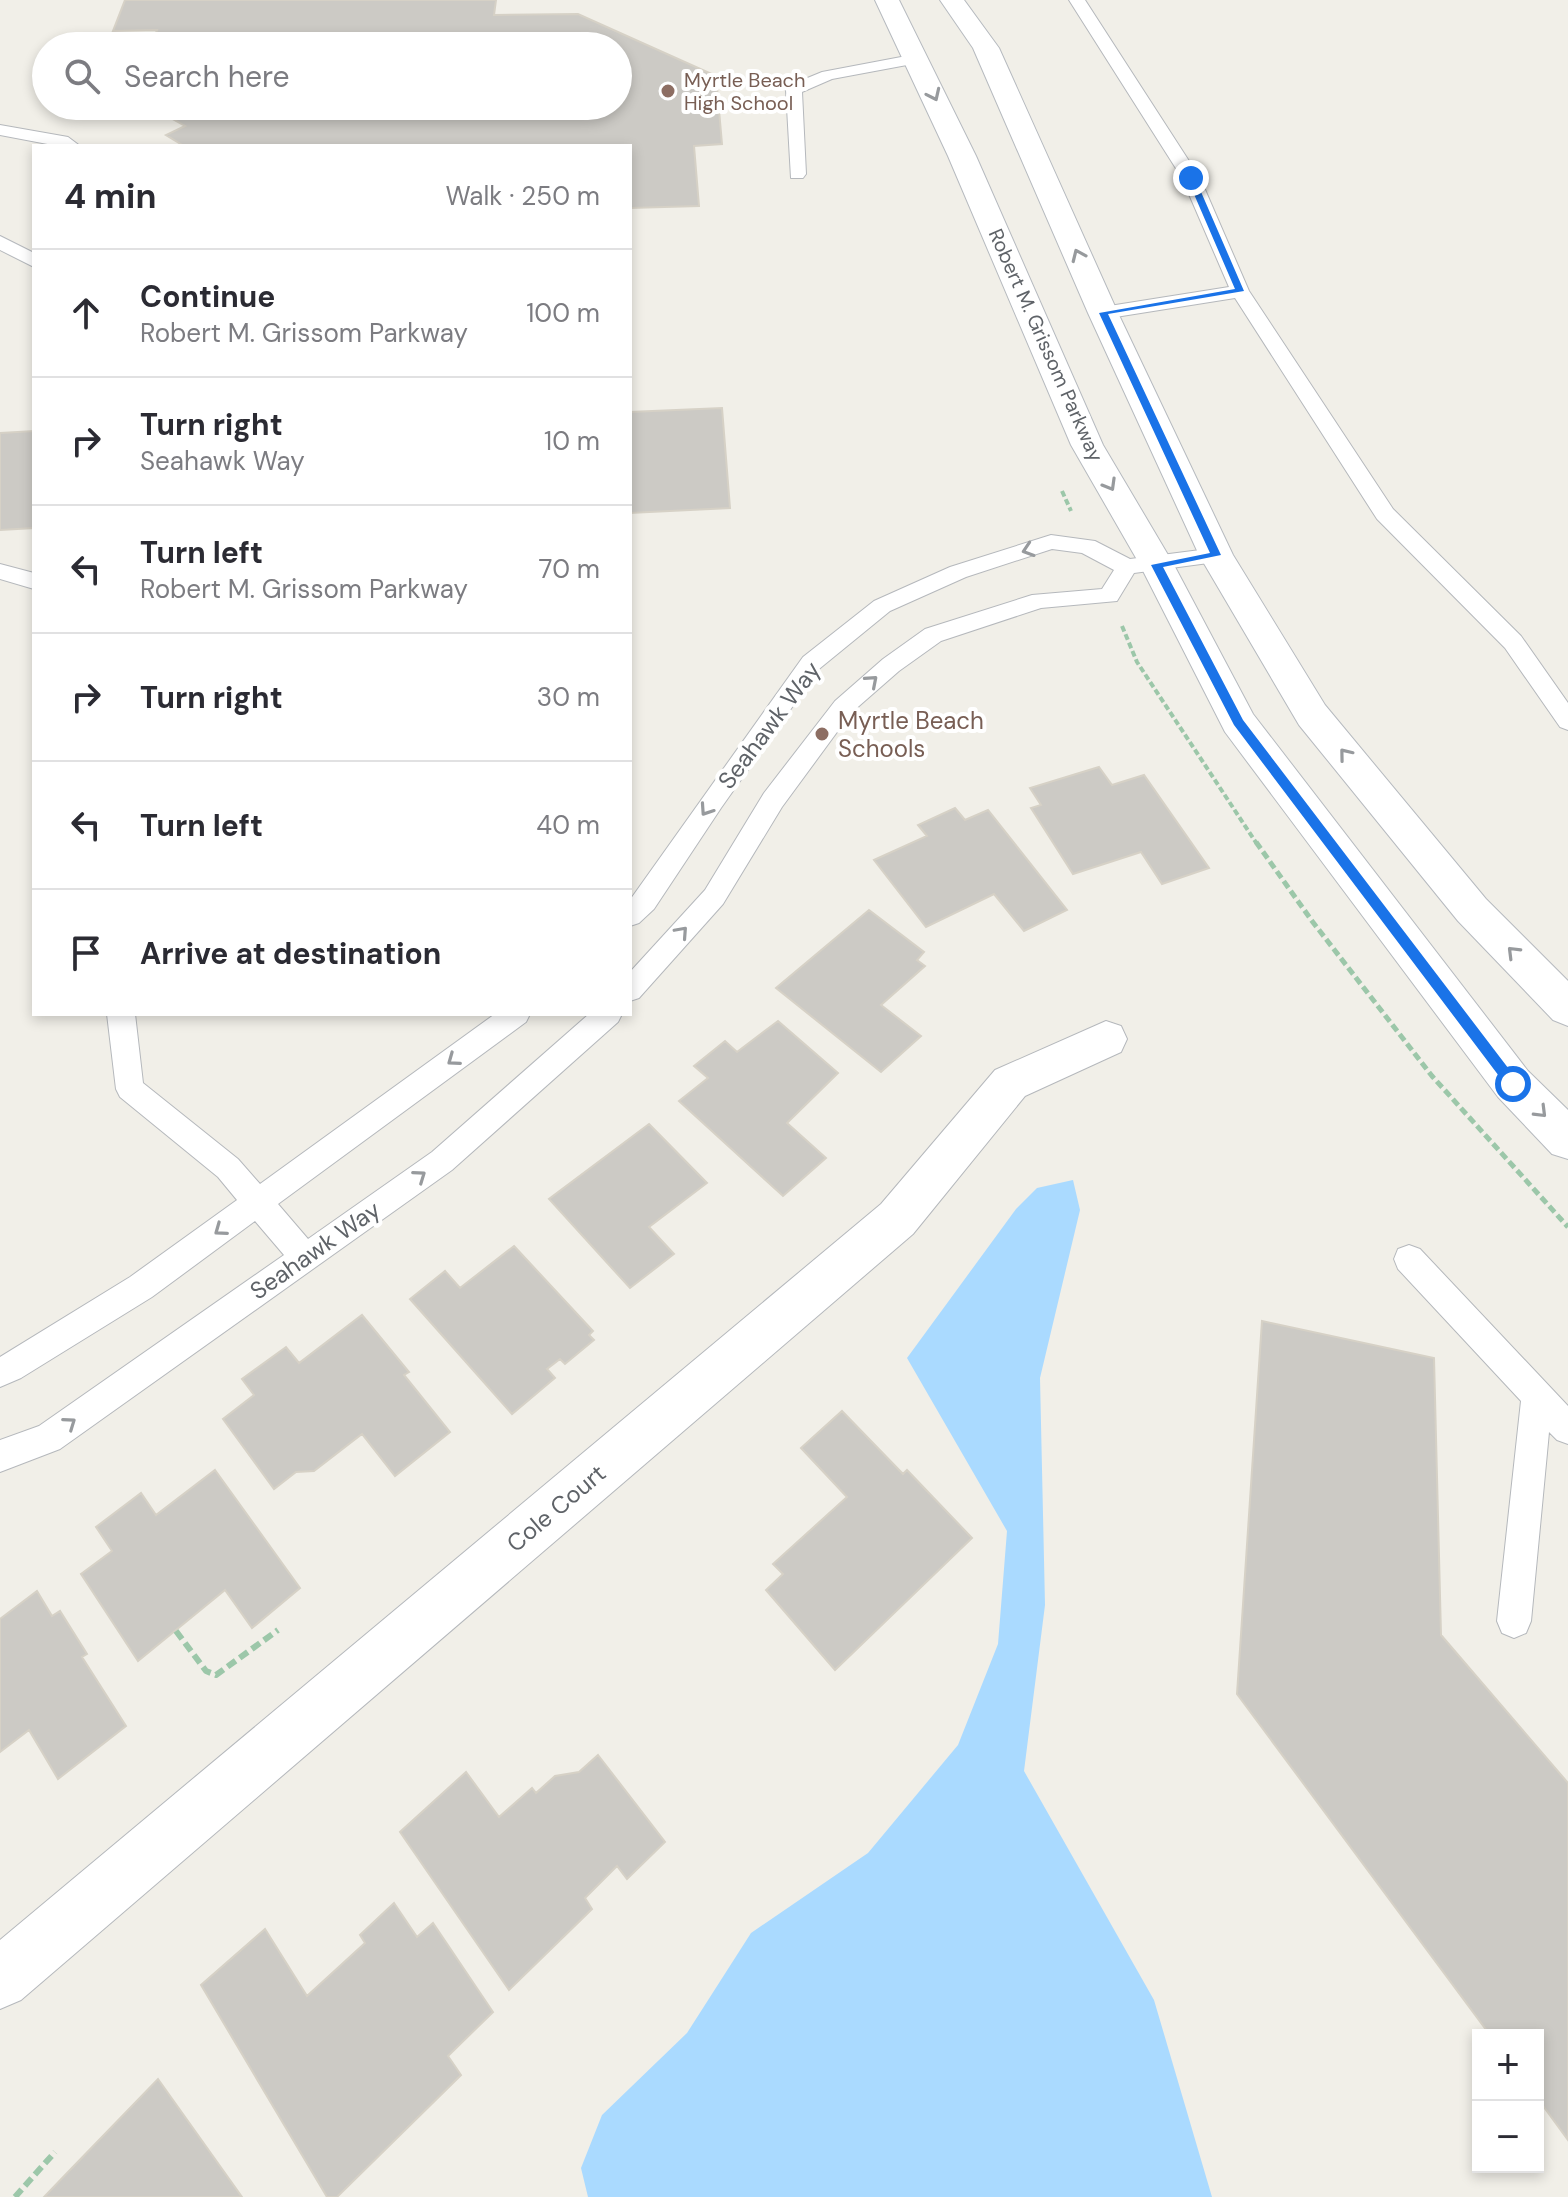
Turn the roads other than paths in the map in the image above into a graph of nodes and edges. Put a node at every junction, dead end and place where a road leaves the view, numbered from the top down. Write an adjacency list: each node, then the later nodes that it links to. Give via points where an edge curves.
1 (887, 0): 4 (main road, Robert M. Grissom Parkway)
2 (952, 0): 11 (main road, one-way to 2, via 986,48)
3 (1077, 0): 10 (lane, via 1191,178)
4 (917, 59): 7 (lane, via 828,75 794,90); 13 (main road, Robert M. Grissom Parkway, one-way to 13)
5 (0, 130): 6 (lane)
6 (67, 144)
7 (797, 174)
8 (0, 242): 9 (lane)
9 (32, 260)
10 (1240, 291): 11 (lane); 16 (lane, via 1385,514 1513,642)
11 (1103, 313): 12 (main road)
12 (1216, 555): 13 (lane); 19 (main road, one-way to 12, via 1472,910 1312,715)
13 (1142, 566): 17 (lane, Seahawk Way, one-way to 17, via 1087,546 1051,542 958,572 882,606 811,663); 18 (lane, Seahawk Way, one-way to 13, via 714,897 773,800 843,707 891,665 933,635 1040,600 1109,596); 24 (main road, Robert M. Grissom Parkway, one-way to 24, via 1238,722 1513,1084)
14 (0, 571): 15 (lane)
15 (32, 580)
16 (1568, 721)
17 (632, 914)
18 (632, 988)
19 (1568, 1008)
20 (121, 1016): 25 (lane, via 130,1089 228,1168)
21 (513, 1016): 25 (lane, one-way to 25)
22 (606, 1016): 26 (lane, Seahawk Way, one-way to 22, via 442,1161)
23 (1106, 1039): 33 (main road, Cole Court, via 1010,1083 897,1219)
24 (1568, 1140)
25 (258, 1204): 26 (lane); 28 (lane, one-way to 28, via 141,1287)
26 (305, 1257): 31 (lane, Seahawk Way, one-way to 26, via 49,1438)
27 (1409, 1259): 29 (lane)
28 (0, 1372)
29 (1537, 1398): 30 (lane); 32 (lane)
30 (1568, 1429)
31 (0, 1456)
32 (1514, 1621)
33 (0, 1979)

